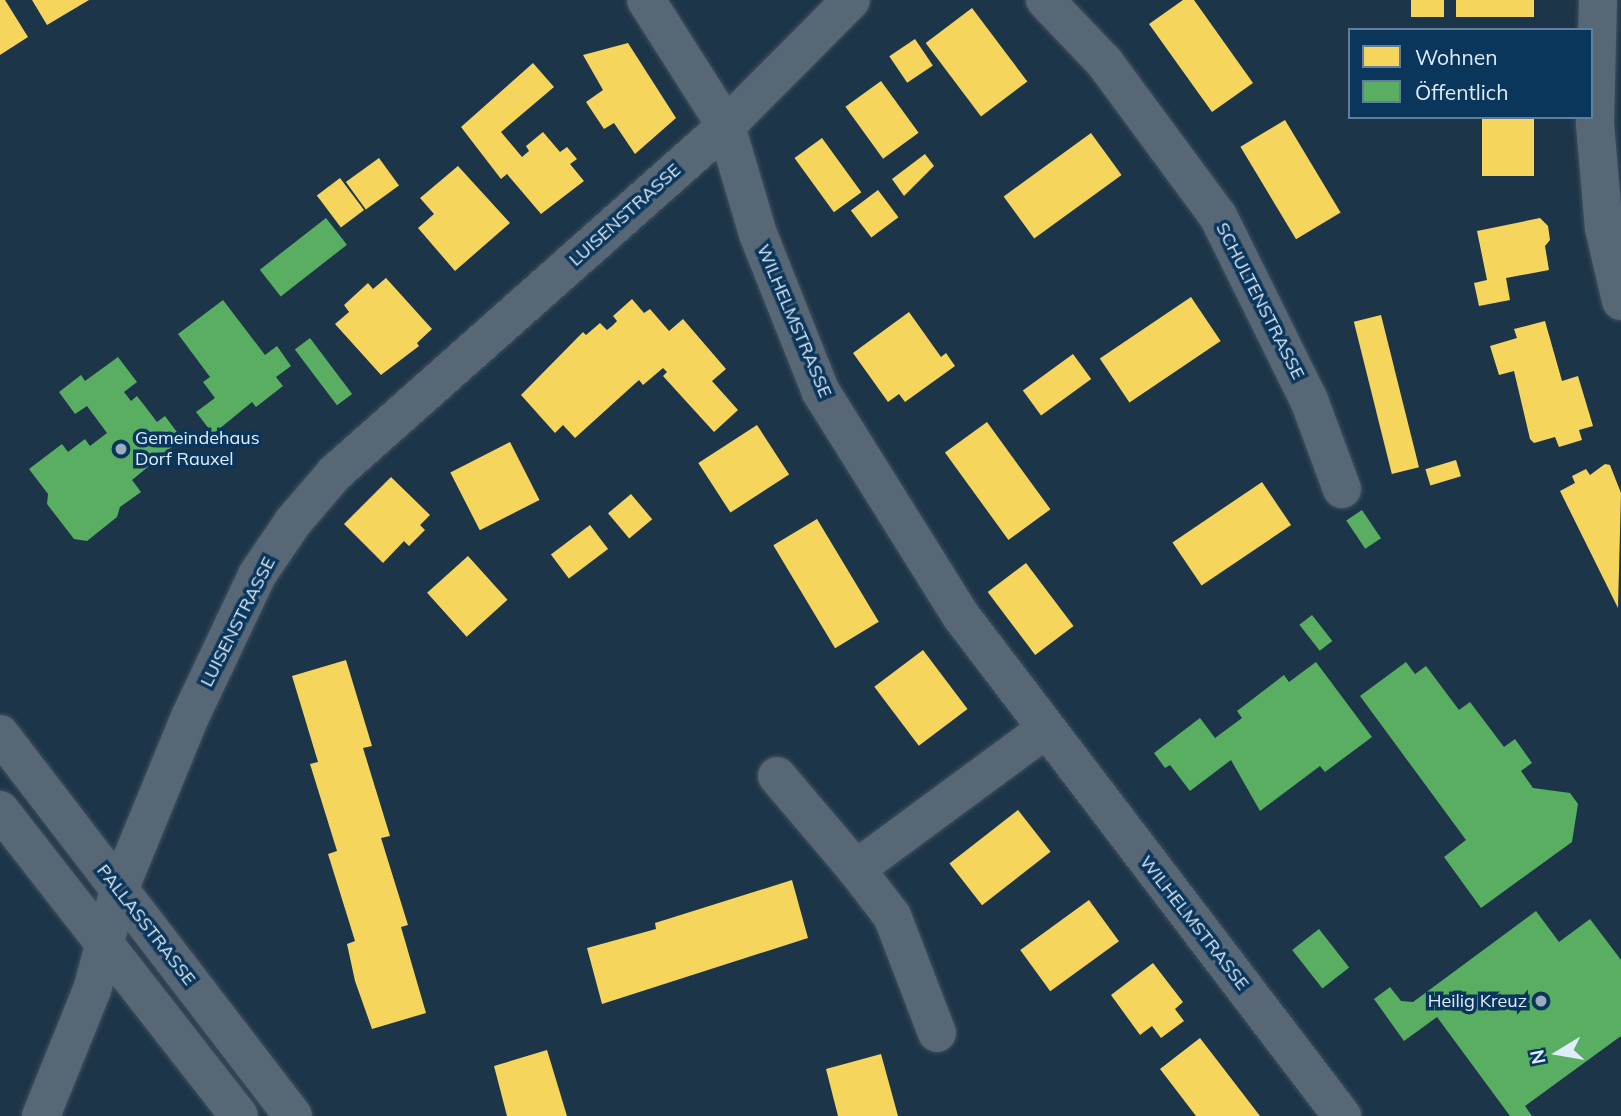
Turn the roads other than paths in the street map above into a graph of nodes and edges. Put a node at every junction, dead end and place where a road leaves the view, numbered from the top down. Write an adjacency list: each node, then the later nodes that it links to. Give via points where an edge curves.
1 (646, 0): 5 (street, WILHELMSTRASSE)
2 (851, 0): 5 (street, LUISENSTRASSE)
3 (1045, 0): 7 (street, SCHULTENSTRASSE, via 1105,63 1218,216 1297,374)
4 (1598, 0): 6 (street, via 1595,124 1604,228)
5 (726, 126): 8 (street, WILHELMSTRASSE, via 758,234 821,392 961,616); 13 (street, LUISENSTRASSE, via 335,473 293,522 257,575 225,640)
6 (1621, 301)
7 (1342, 488)
8 (1046, 729): 12 (street); 19 (street, WILHELMSTRASSE)
9 (0, 734): 13 (street, PALLASSTRASSE)
10 (776, 776): 12 (street)
11 (0, 810): 14 (street)
12 (856, 869): 15 (street, via 897,927)
13 (119, 890): 14 (street, LUISENSTRASSE); 18 (street, PALLASSTRASSE)
14 (106, 943): 16 (street, LUISENSTRASSE); 17 (street)
15 (937, 1032)
16 (41, 1116)
17 (239, 1116)
18 (293, 1116)
19 (1342, 1116)

